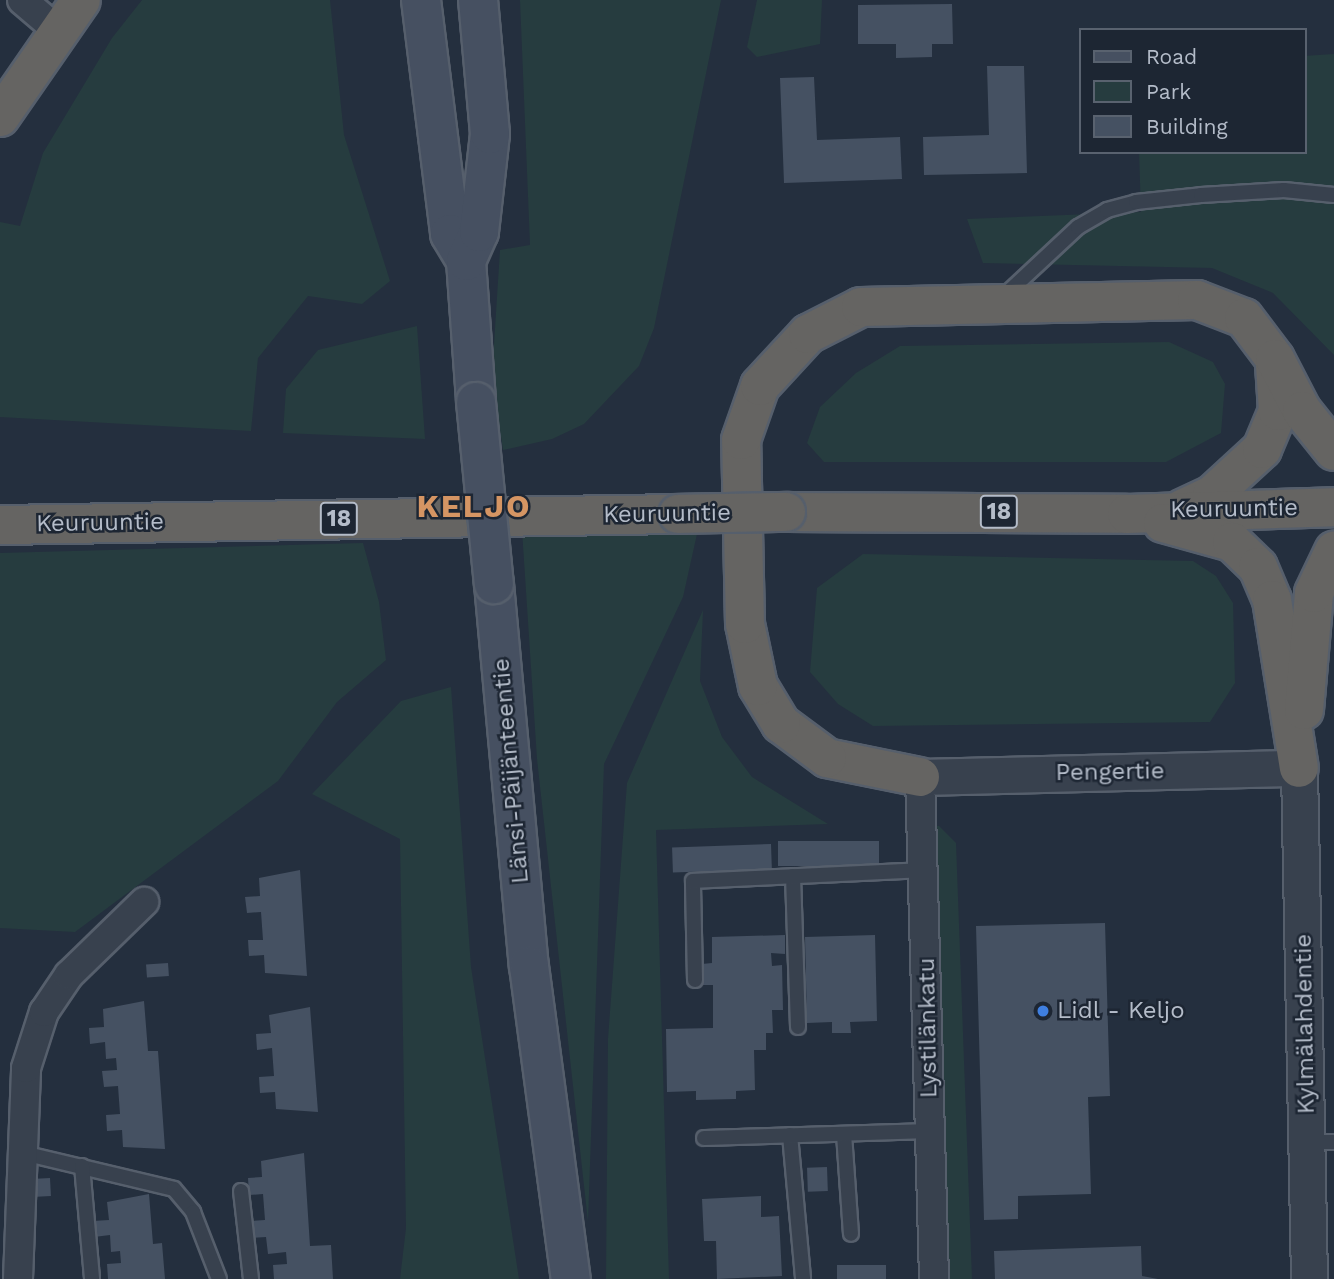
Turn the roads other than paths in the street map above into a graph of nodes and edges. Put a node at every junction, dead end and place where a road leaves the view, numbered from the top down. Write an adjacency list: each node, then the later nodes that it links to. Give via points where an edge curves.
1 (22, 0): 5 (street)
2 (81, 0): 5 (highway)
3 (421, 0): 8 (main road, Länsi-Päijänteentie, via 450,234)
4 (478, 0): 8 (main road, Länsi-Päijänteentie, via 490,134 479,232)
5 (57, 30): 6 (highway)
6 (0, 117)
7 (1334, 195): 9 (lane, via 1284,190 1201,195 1107,210 1078,227)
8 (466, 261): 37 (main road, Länsi-Päijänteentie, bridge, via 529,967)
9 (995, 304): 10 (highway, via 1197,300 1244,318); 18 (highway, via 861,307 808,334 760,386 741,440 745,624 758,686 781,724 827,758)
10 (1275, 359): 11 (highway, via 1302,411); 13 (highway, via 1278,411 1262,449 1212,495)
11 (1334, 451)
12 (1334, 508): 13 (highway, Keuruuntie / 18)
13 (1179, 510): 14 (highway, Keuruuntie / 18)
14 (1127, 514): 15 (highway, Keuruuntie / 18, bridge, via 786,512); 17 (highway, via 1232,542 1258,567 1272,600)
15 (0, 524)
16 (1334, 551): 17 (highway, via 1314,593)
17 (1299, 768): 18 (street, Pengertie); 28 (street, Kylmälahdentie)
18 (920, 777): 19 (street, Lystilänkatu)
19 (924, 870): 20 (lane); 24 (street, Lystilänkatu)
20 (793, 876): 22 (lane, via 693,881); 23 (lane)
21 (144, 902): 29 (street, via 69,975 44,1012 26,1068)
22 (695, 980)
23 (798, 1027)
24 (930, 1131): 25 (lane); 39 (street, Lystilänkatu)
25 (844, 1133): 26 (lane); 32 (lane)
26 (790, 1135): 27 (lane); 38 (lane)
27 (704, 1138)
28 (1320, 1142): 40 (street, Kylmälahdentie)
29 (23, 1153): 30 (lane); 33 (street)
30 (82, 1166): 34 (lane); 35 (lane, via 174,1189 193,1212)
31 (241, 1191): 36 (lane)
32 (851, 1234)
33 (19, 1279)
34 (92, 1279)
35 (219, 1279)
36 (251, 1279)
37 (571, 1279)
38 (803, 1279)
39 (934, 1279)
40 (1309, 1279)

